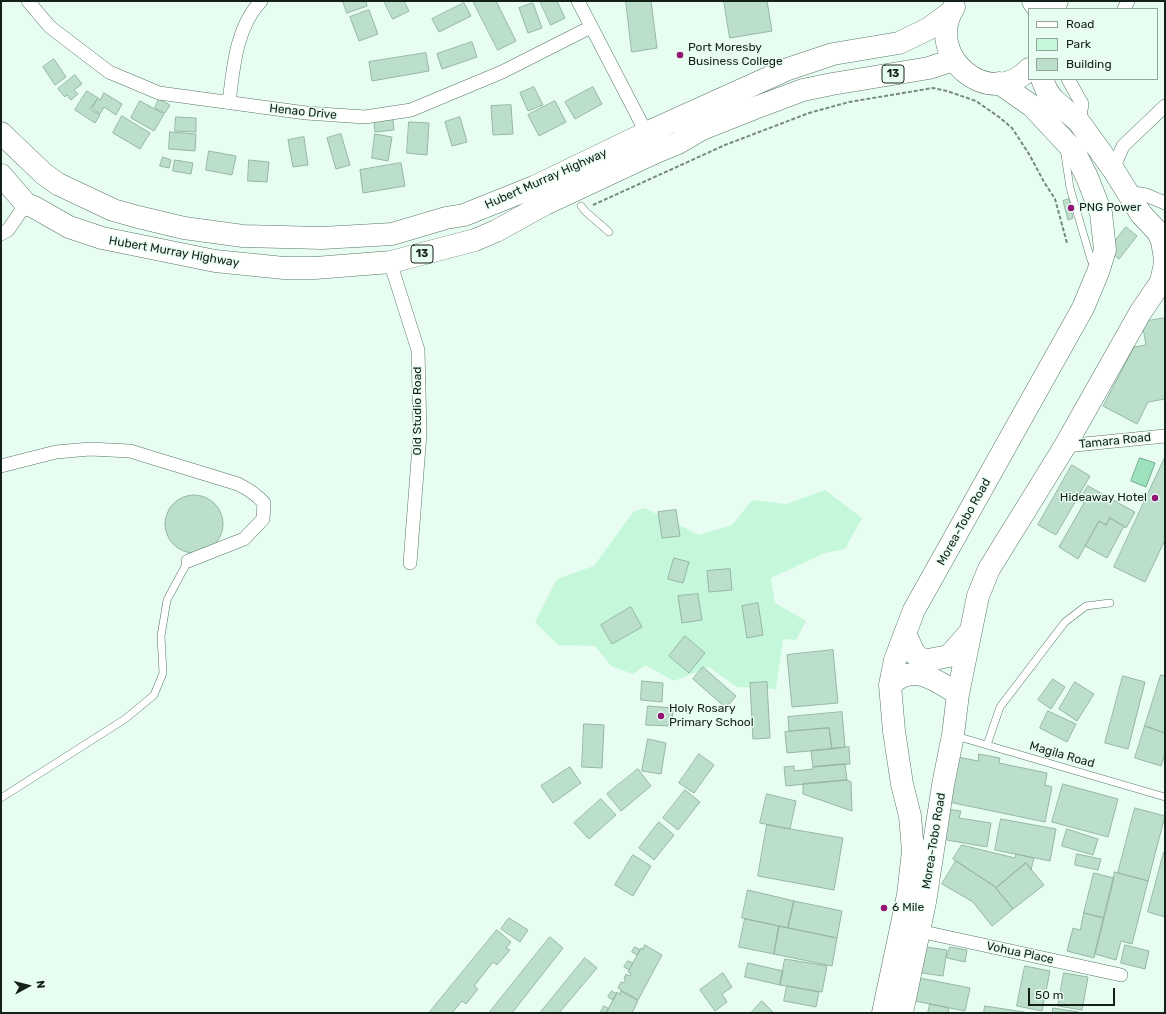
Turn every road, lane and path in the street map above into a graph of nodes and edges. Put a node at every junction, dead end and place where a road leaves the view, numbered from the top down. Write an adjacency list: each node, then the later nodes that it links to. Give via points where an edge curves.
1 (28, 1): 11 (street, Henao Drive, via 50,27 109,72 159,93)
2 (261, 1): 11 (street, via 248,17 236,53)
3 (578, 1): 5 (street)
4 (954, 7): 6 (highway, via 946,25 948,49); 16 (highway, Hubert Murray Highway / 13, via 928,29 899,43 834,54 788,69)
5 (591, 26): 11 (street, Henao Drive, via 502,72 411,110 365,117 306,113); 16 (street)
6 (953, 60): 10 (highway, via 962,71 973,78); 16 (highway, Hubert Murray Highway / 13, via 929,68 803,90 702,129 678,143)
7 (1028, 70): 10 (highway, via 1013,80)
8 (1042, 80): 13 (highway, via 1053,99)
9 (1069, 80): 13 (street, via 1082,104)
10 (999, 83): 38 (highway, Morea-Tobo Road, via 1032,106 1074,151 1101,213 1105,250 1077,320 914,610)
11 (229, 103)
12 (1165, 106): 17 (street, via 1123,146)
13 (1080, 122): 17 (highway)
14 (1, 133): 16 (highway, Hubert Murray Highway / 13, via 58,184 114,210 184,228 243,236 322,238 392,234 464,215)
15 (1, 139): 21 (highway, via 38,184 38,193)
16 (651, 142): 29 (highway, Hubert Murray Highway / 13, via 496,231 474,240)
17 (1113, 169): 19 (highway)
18 (1, 175): 21 (highway, Hubert Murray Highway / 13)
19 (1127, 192): 20 (street, via 1146,195); 26 (highway, via 1141,214)
20 (1165, 203)
21 (26, 204): 25 (street, via 8,230); 29 (highway, Hubert Murray Highway / 13, via 69,227 102,238 215,261 284,268)
22 (581, 206): 24 (lane)
23 (592, 206): 27 (path, via 725,145 809,113 849,102 933,88 976,101 1012,128 1055,199)
24 (609, 232)
25 (1, 234)
26 (1162, 234): 28 (highway)
27 (1067, 243)
28 (1165, 259)
29 (391, 262): 35 (street, Old Studio Road, via 418,350 420,433)
30 (1164, 274): 32 (highway, Morea-Tobo Road)
31 (1165, 436): 32 (street, Tamara Road)
32 (1065, 446): 37 (highway, Morea-Tobo Road, via 989,569 978,596)
33 (1, 466): 34 (street, via 56,452 90,449 130,451 238,484 250,489 264,503 263,520 244,538)
34 (188, 561): 44 (lane, via 167,600 162,636 163,673 154,695 125,719)
35 (410, 563)
36 (1110, 603): 42 (lane, via 1086,606 1065,622 1000,707)
37 (971, 631): 38 (highway, via 949,656 923,661 914,653); 40 (highway, Morea-Tobo Road)
38 (905, 633): 39 (highway, Morea-Tobo Road, via 895,660)
39 (890, 685): 40 (highway, via 906,674 919,674 929,676); 46 (highway, Morea-Tobo Road, via 902,784)
40 (958, 694): 41 (highway, Morea-Tobo Road)
41 (953, 735): 42 (lane, Magila Road); 45 (highway, Morea-Tobo Road)
42 (988, 745): 43 (lane, Magila Road)
43 (1165, 796)
44 (1, 798)
45 (940, 802): 46 (highway, via 928,819 920,821); 47 (highway, Morea-Tobo Road)
46 (910, 816): 49 (highway, Morea-Tobo Road, via 913,851 908,895)
47 (919, 931): 48 (street, Vohua Place); 50 (highway, Morea-Tobo Road)
48 (1121, 975)
49 (883, 1013)
50 (902, 1013)

